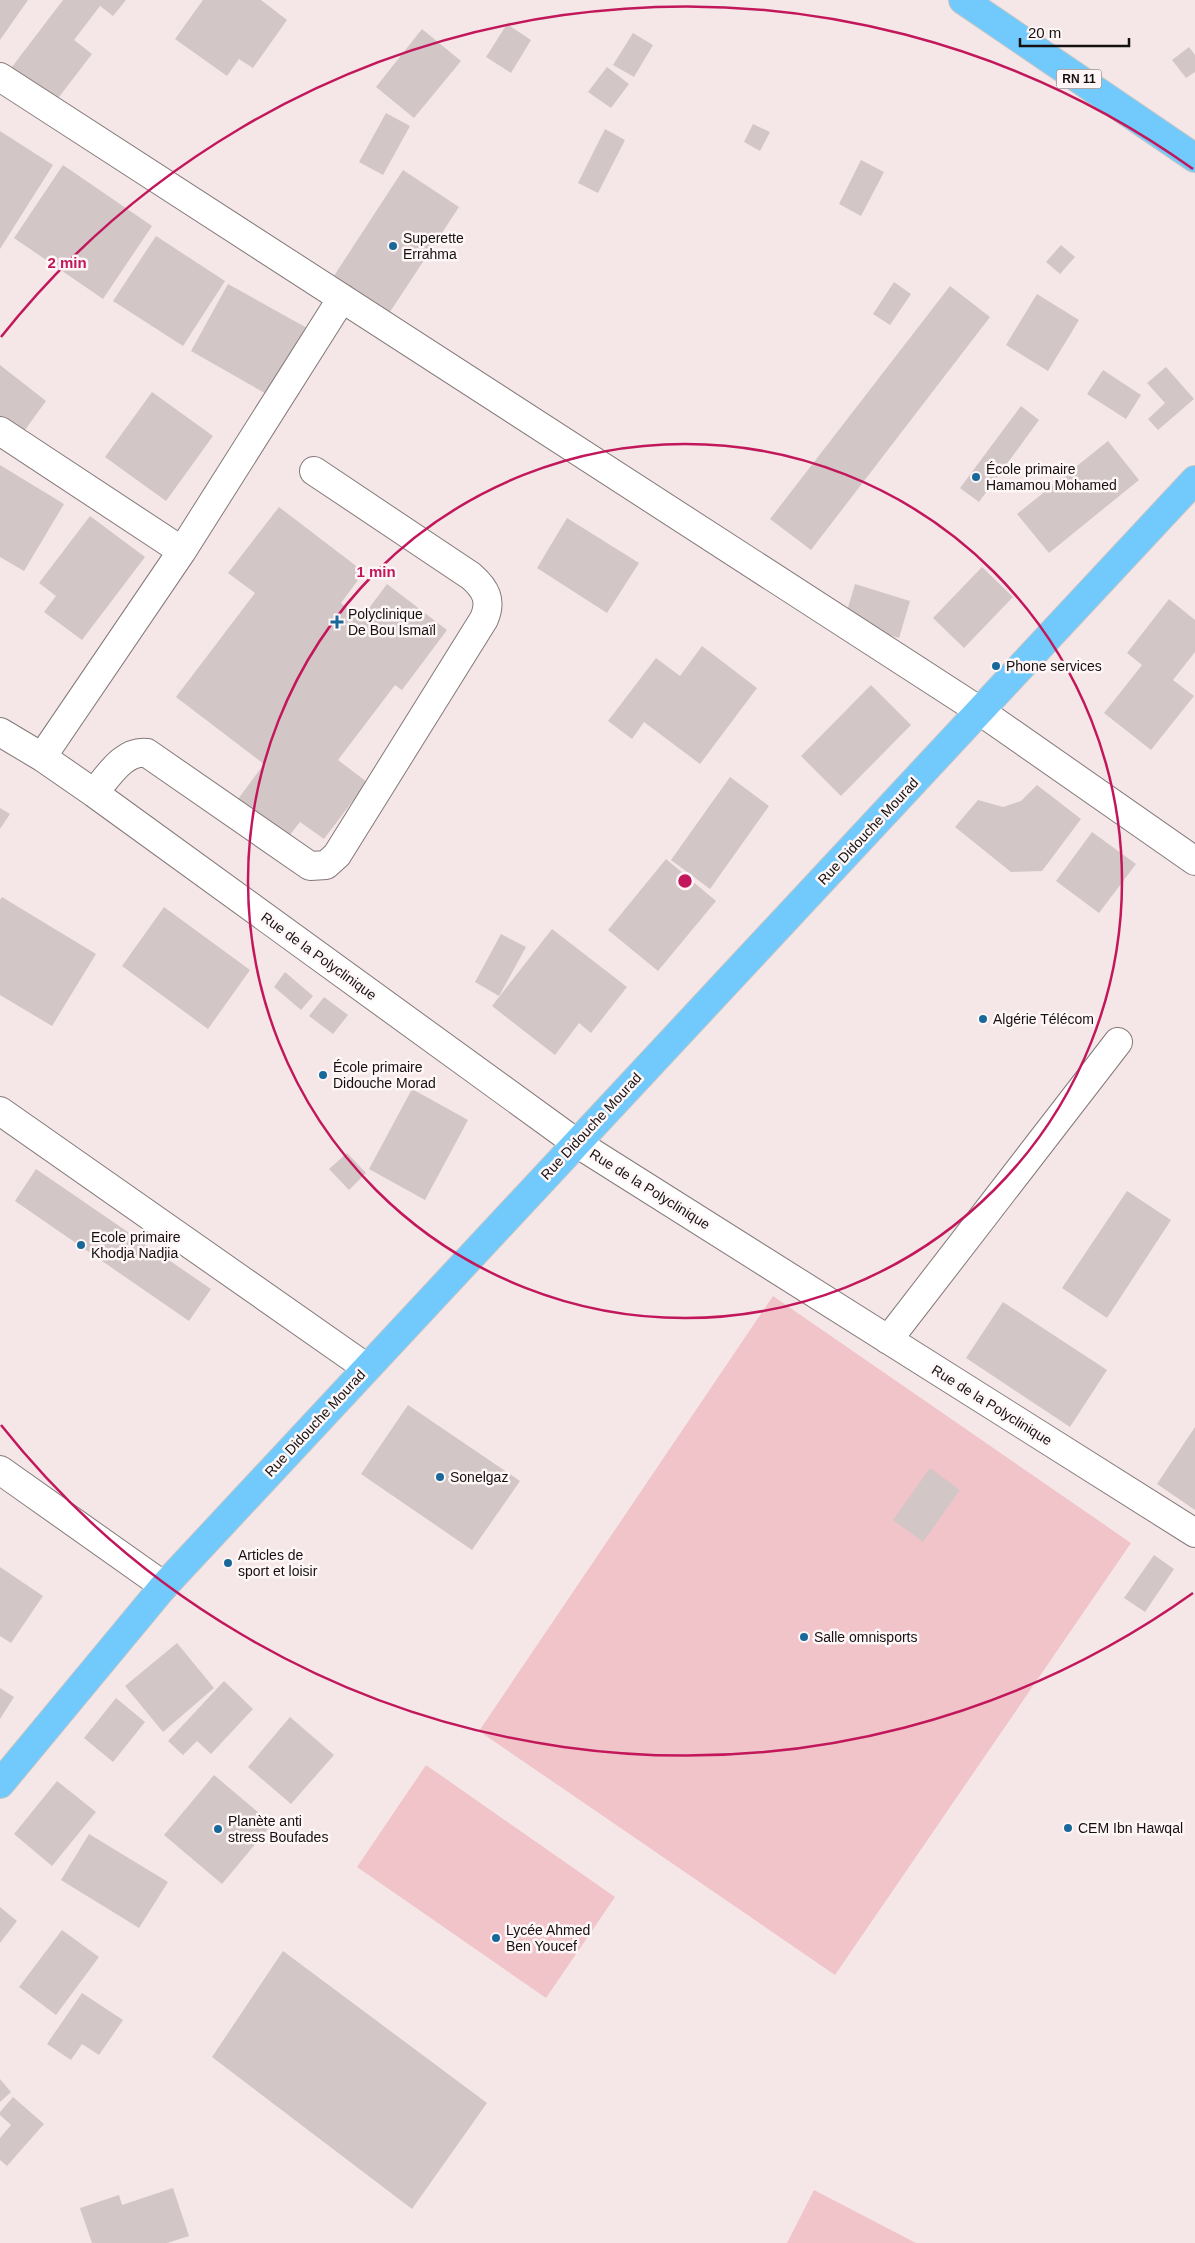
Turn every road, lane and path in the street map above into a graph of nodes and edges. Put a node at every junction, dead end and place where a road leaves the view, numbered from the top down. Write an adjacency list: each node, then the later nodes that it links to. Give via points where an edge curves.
1 (963, 0): 3 (main road, RN 11)
2 (0, 77): 4 (street)
3 (1195, 158)
4 (342, 298): 8 (street); 9 (street)
5 (0, 431): 8 (street)
6 (314, 471): 12 (street, via 471,576 487,594 488,602 484,619 337,856 326,865 310,866 147,753 129,755)
7 (1195, 480): 9 (main road, Rue Didouche Mourad)
8 (182, 551): 11 (street)
9 (980, 711): 13 (street); 16 (main road, Rue Didouche Mourad)
10 (0, 732): 11 (street, Rue de la Polyclinique)
11 (42, 757): 12 (street, Rue de la Polyclinique)
12 (94, 793): 16 (street, Rue de la Polyclinique)
13 (1195, 861)
14 (1118, 1042): 17 (street)
15 (0, 1111): 18 (street)
16 (575, 1142): 17 (street, Rue de la Polyclinique); 18 (main road, Rue Didouche Mourad)
17 (888, 1340): 20 (street, Rue de la Polyclinique)
18 (367, 1368): 21 (main road, Rue Didouche Mourad)
19 (0, 1470): 21 (street)
20 (1195, 1533)
21 (164, 1586): 22 (main road, Rue Didouche Mourad)
22 (0, 1784)

